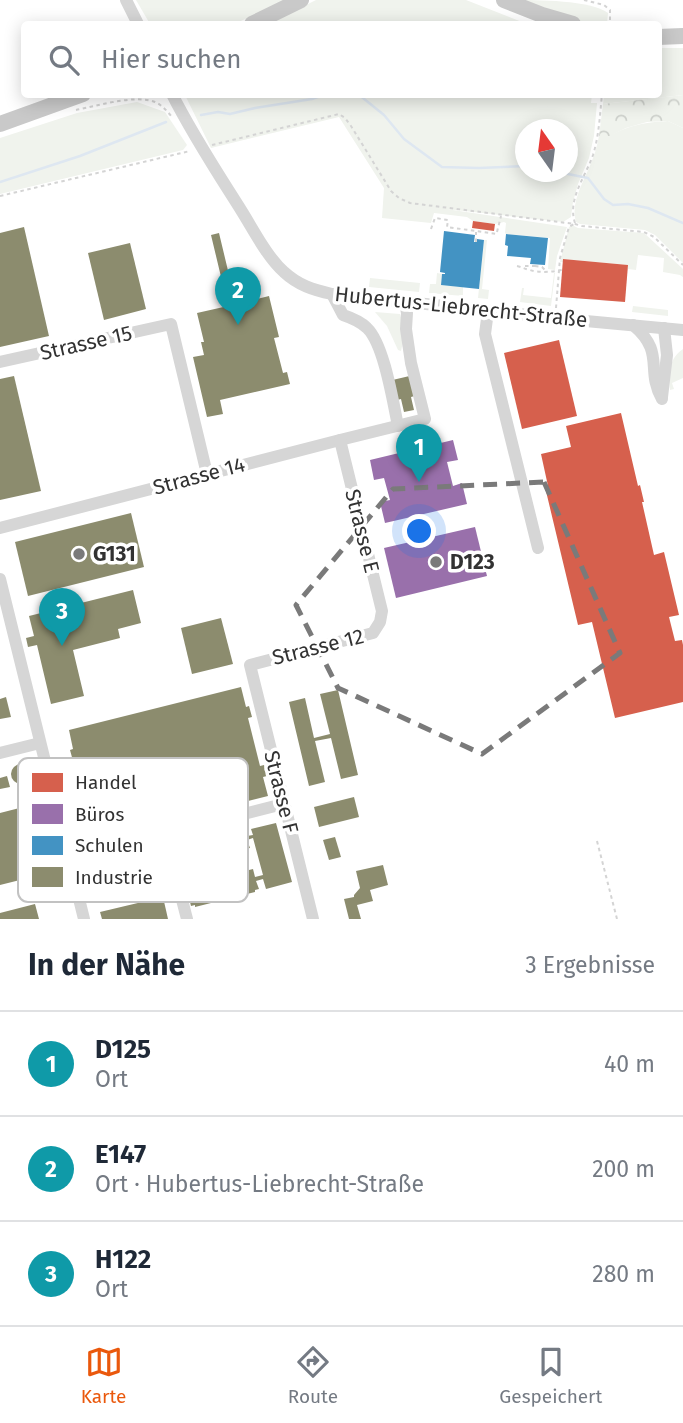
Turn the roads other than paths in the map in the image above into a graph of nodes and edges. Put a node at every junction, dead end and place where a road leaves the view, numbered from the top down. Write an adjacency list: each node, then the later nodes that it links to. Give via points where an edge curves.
1 (126, 0): 4 (street)
2 (301, 0): 5 (main road)
3 (504, 0): 6 (main road)
4 (136, 21)
5 (258, 21)
6 (563, 21)
7 (683, 36): 8 (main road)
8 (662, 37)
9 (72, 98): 11 (main road)
10 (172, 98): 12 (street, Hubertus-Liebrecht-Straße, via 198,149 281,270 309,289)
11 (0, 124)
12 (331, 294): 13 (street, Hubertus-Liebrecht-Straße); 22 (street, via 343,315 369,329)
13 (405, 302): 14 (street, Hubertus-Liebrecht-Straße); 21 (street)
14 (488, 311): 15 (street, Hubertus-Liebrecht-Straße); 27 (street, via 485,334)
15 (633, 326): 16 (street, Hubertus-Liebrecht-Straße); 19 (street)
16 (664, 328): 17 (street, Hubertus-Liebrecht-Straße); 19 (street)
17 (683, 330)
18 (683, 336): 19 (street)
19 (660, 354)
20 (0, 362): 25 (street, Strasse 15, via 171,324)
21 (411, 363): 22 (street); 23 (street, Strasse 14, via 425,419)
22 (386, 368): 23 (street)
23 (398, 426): 24 (street, Strasse 14)
24 (340, 440): 25 (street, Strasse 14); 29 (street, Strasse E, via 382,611)
25 (207, 474): 26 (street, Strasse 14)
26 (0, 528)
27 (538, 548)
28 (1, 587): 31 (street)
29 (380, 622): 30 (street, Strasse 12, via 373,633)
30 (250, 664): 34 (street, Strasse F)
31 (40, 743): 32 (street); 33 (street)
32 (0, 753)
33 (44, 758)
34 (283, 804): 35 (street); 40 (street, Strasse F)
35 (248, 813)
36 (80, 902): 38 (street)
37 (183, 902): 39 (street)
38 (84, 919)
39 (187, 919)
40 (313, 919)

